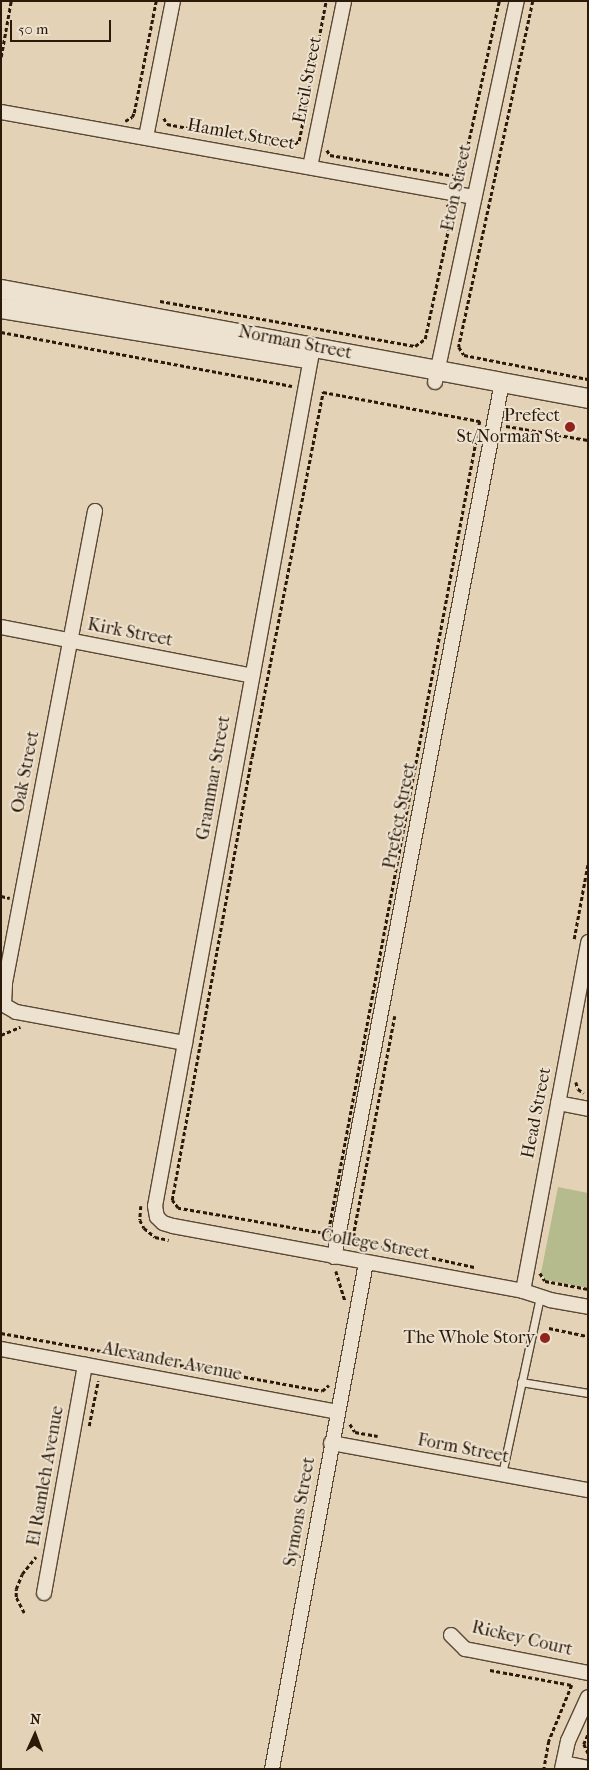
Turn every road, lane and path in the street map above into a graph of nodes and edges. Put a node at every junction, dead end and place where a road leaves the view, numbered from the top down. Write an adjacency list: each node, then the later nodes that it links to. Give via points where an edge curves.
1 (11, 1): 9 (path)
2 (156, 1): 12 (path, via 134,112 132,117)
3 (172, 1): 13 (street)
4 (326, 1): 11 (path, via 299,141 289,147 167,124)
5 (344, 1): 15 (street, Ercil Street)
6 (499, 1): 14 (path, via 461,177)
7 (517, 1): 16 (street, Eton Street)
8 (533, 1): 24 (path, via 459,347 464,355)
9 (1, 57)
10 (1, 112): 13 (street, Hamlet Street)
11 (162, 112)
12 (121, 123)
13 (146, 137): 15 (street, Hamlet Street)
14 (330, 155)
15 (310, 167): 16 (street, Hamlet Street)
16 (474, 197): 23 (street, Eton Street)
17 (446, 205): 19 (path, via 452,212 425,339 415,346)
18 (1, 289): 22 (main road, Norman Street)
19 (155, 300)
20 (1, 308): 22 (main road, Norman Street)
21 (1, 332): 25 (path)
22 (312, 353): 23 (main road, Norman Street); 35 (street, Grammar Street)
23 (437, 376): 26 (main road, Norman Street)
24 (588, 379)
25 (295, 386)
26 (501, 388): 27 (main road, Norman Street); 28 (main road, Norman Street); 50 (street, Prefect Street)
27 (588, 398)
28 (588, 411)
29 (480, 421): 36 (path, via 323,392)
30 (506, 426): 31 (path)
31 (588, 440)
32 (95, 511): 34 (street, Oak Street)
33 (1, 627): 34 (street, Kirk Street)
34 (70, 640): 35 (street, Kirk Street); 40 (street, Oak Street)
35 (252, 676): 43 (street, Grammar Street)
36 (266, 683)
37 (588, 863): 38 (path)
38 (574, 938)
39 (588, 942): 45 (street, Head Street)
40 (2, 1006): 43 (street, Oak Street, via 24,1014)
41 (25, 1028): 42 (path, via 18,1027)
42 (1, 1035)
43 (185, 1043): 47 (street, Grammar Street, via 155,1206)
44 (199, 1048): 48 (path, via 172,1200 178,1208)
45 (558, 1103): 46 (street); 56 (street, Head Street)
46 (588, 1109)
47 (157, 1217): 50 (street, College Street, via 173,1226)
48 (322, 1233)
49 (356, 1241): 52 (path)
50 (334, 1257): 51 (street, College Street)
51 (366, 1263): 56 (street, College Street); 71 (street, Symons Street)
52 (483, 1269)
53 (336, 1271): 59 (path, via 345,1300)
54 (545, 1281): 55 (path)
55 (588, 1289)
56 (523, 1291): 57 (street, College Street)
57 (540, 1296): 58 (street, College Street); 68 (lane)
58 (588, 1307)
59 (343, 1310)
60 (549, 1328): 62 (path)
61 (1, 1333): 65 (path, via 322,1391 329,1386)
62 (588, 1336)
63 (1, 1349): 64 (street, Alexander Avenue)
64 (85, 1365): 71 (street, Alexander Avenue); 79 (street, El Ramleh Avenue)
65 (330, 1376)
66 (98, 1381): 67 (path); 69 (path); 74 (path)
67 (93, 1382)
68 (521, 1382): 70 (lane); 76 (lane)
69 (108, 1383)
70 (588, 1393)
71 (337, 1412): 75 (street, Symons Street)
72 (352, 1415): 73 (path)
73 (350, 1424)
74 (89, 1426)
75 (331, 1443): 76 (street, Form Street); 89 (street, Symons Street)
76 (502, 1475): 77 (street, Form Street)
77 (588, 1490)
78 (36, 1557): 80 (path, via 22,1574 16,1589 16,1597)
79 (44, 1593)
80 (24, 1613)
81 (451, 1635): 83 (street, Rickey Court, via 465,1649)
82 (490, 1670): 90 (path, via 572,1686 549,1741)
83 (588, 1673)
84 (588, 1697): 87 (street, via 568,1741)
85 (588, 1735): 86 (path, via 584,1744)
86 (588, 1753)
87 (563, 1766): 88 (street)
88 (588, 1768)
89 (272, 1769)
90 (544, 1769)

